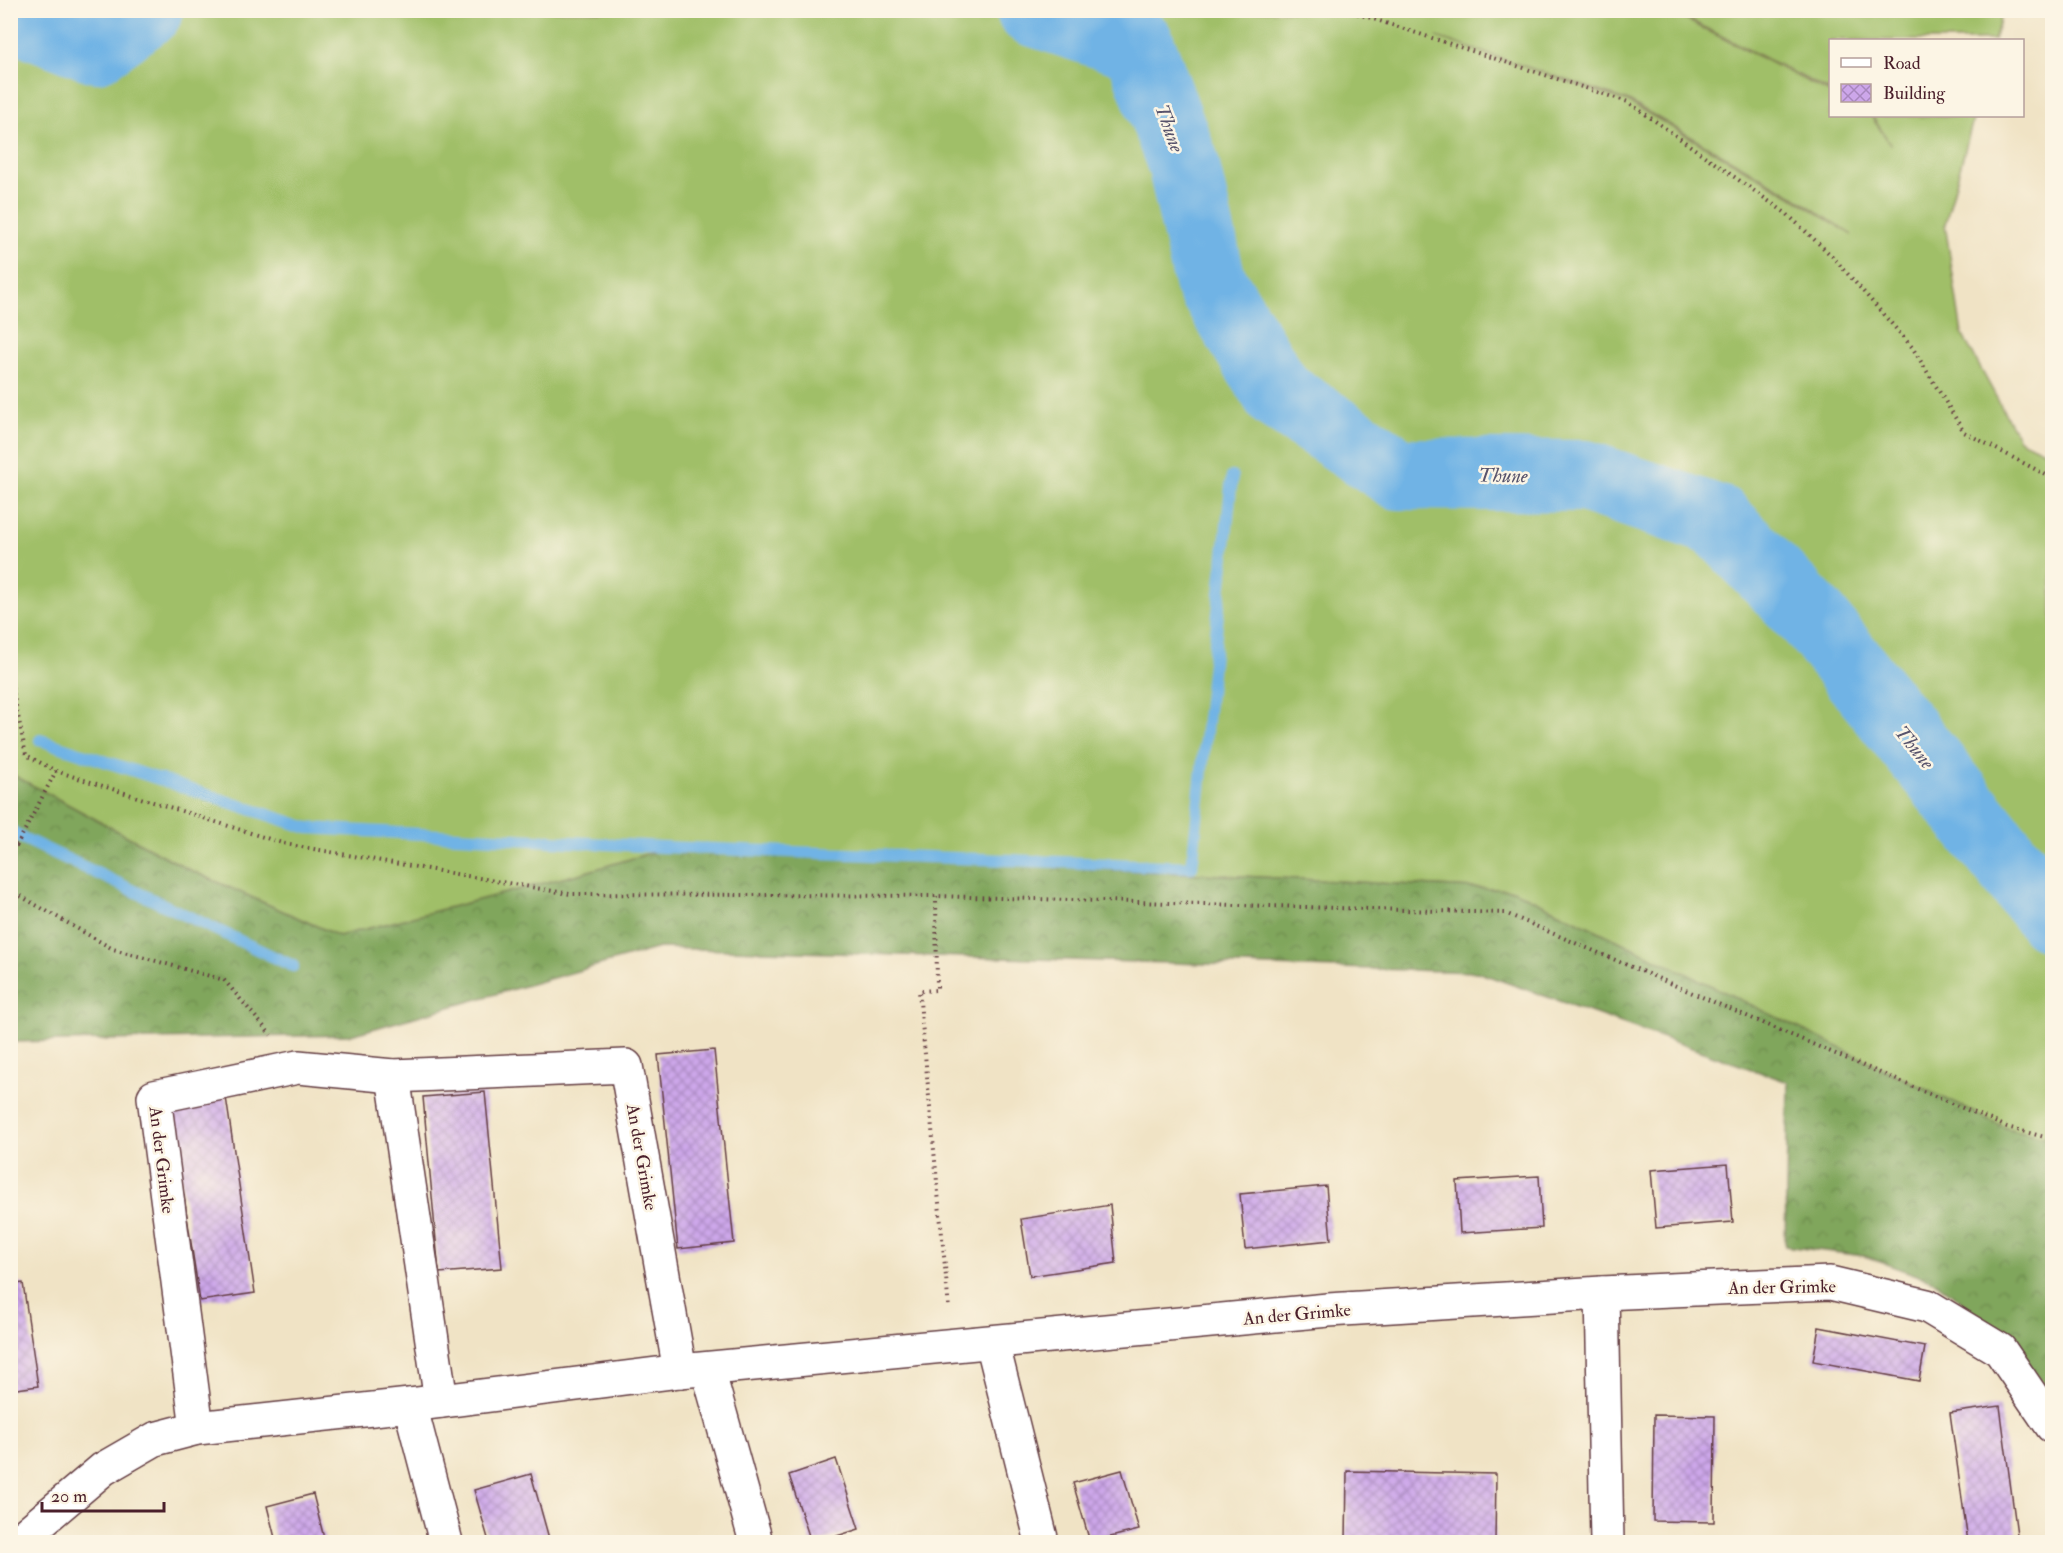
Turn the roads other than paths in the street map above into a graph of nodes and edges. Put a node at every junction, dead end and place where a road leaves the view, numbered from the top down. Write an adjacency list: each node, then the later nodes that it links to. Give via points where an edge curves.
1 (393, 1076): 4 (street, An der Grimke, via 626,1066); 5 (street); 7 (street, An der Grimke, via 298,1067 154,1097)
2 (1602, 1293): 3 (street, An der Grimke, via 1328,1310); 6 (street, An der Grimke, via 1830,1283 1928,1306 2000,1350); 12 (street)
3 (992, 1342): 4 (street, An der Grimke); 11 (street)
4 (694, 1371): 5 (street, An der Grimke); 10 (street, An der Grimke)
5 (426, 1403): 7 (street, An der Grimke); 9 (street)
6 (2052, 1426)
7 (197, 1428): 8 (street, An der Grimke, via 155,1439 103,1469)
8 (19, 1533)
9 (446, 1542)
10 (756, 1542)
11 (1042, 1542)
12 (1607, 1542)

